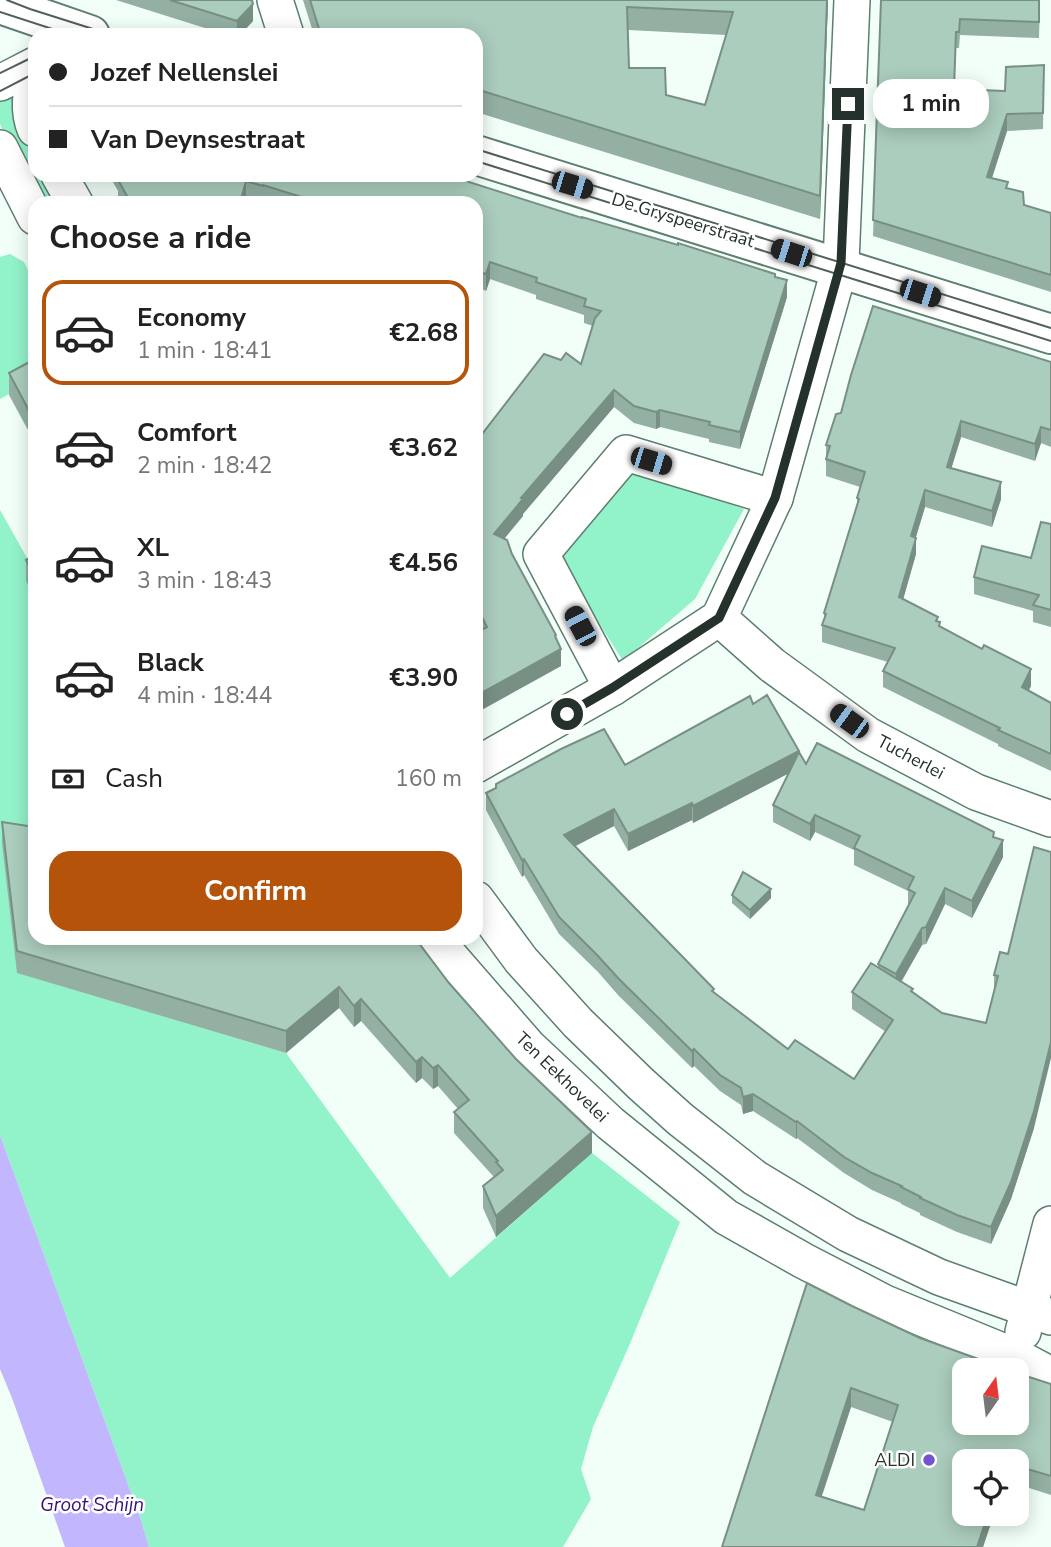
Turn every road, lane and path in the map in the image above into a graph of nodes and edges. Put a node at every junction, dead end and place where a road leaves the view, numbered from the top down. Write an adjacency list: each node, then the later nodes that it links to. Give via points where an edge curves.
1 (275, 0): 5 (street)
2 (852, 0): 11 (street)
3 (0, 4): 4 (street)
4 (45, 28)
5 (284, 28)
6 (28, 69): 7 (street)
7 (0, 83)
8 (0, 148): 10 (street)
9 (483, 157): 11 (street, De Gryspeerstraat)
10 (28, 203)
11 (840, 269): 12 (street, De Gryspeerstraat); 13 (street)
12 (1051, 334)
13 (775, 498): 14 (street); 15 (street, via 626,453 541,554)
14 (719, 618): 15 (street); 17 (street, Tucherlei, via 772,665 868,735 976,792)
15 (612, 688): 16 (street)
16 (483, 761)
17 (1051, 820)
18 (483, 908): 20 (street, via 521,960 578,1023 680,1119)
19 (440, 945): 21 (street, Ten Eekhovelei, via 528,1046 610,1123)
20 (746, 1170): 21 (street); 23 (street, via 848,1234 939,1277)
21 (715, 1209): 24 (street, Ten Eekhovelei, via 885,1303)
22 (1051, 1224): 23 (street)
23 (1040, 1313): 24 (street)
24 (1017, 1357): 25 (street, Ten Eekhovelei)
25 (1051, 1376)

